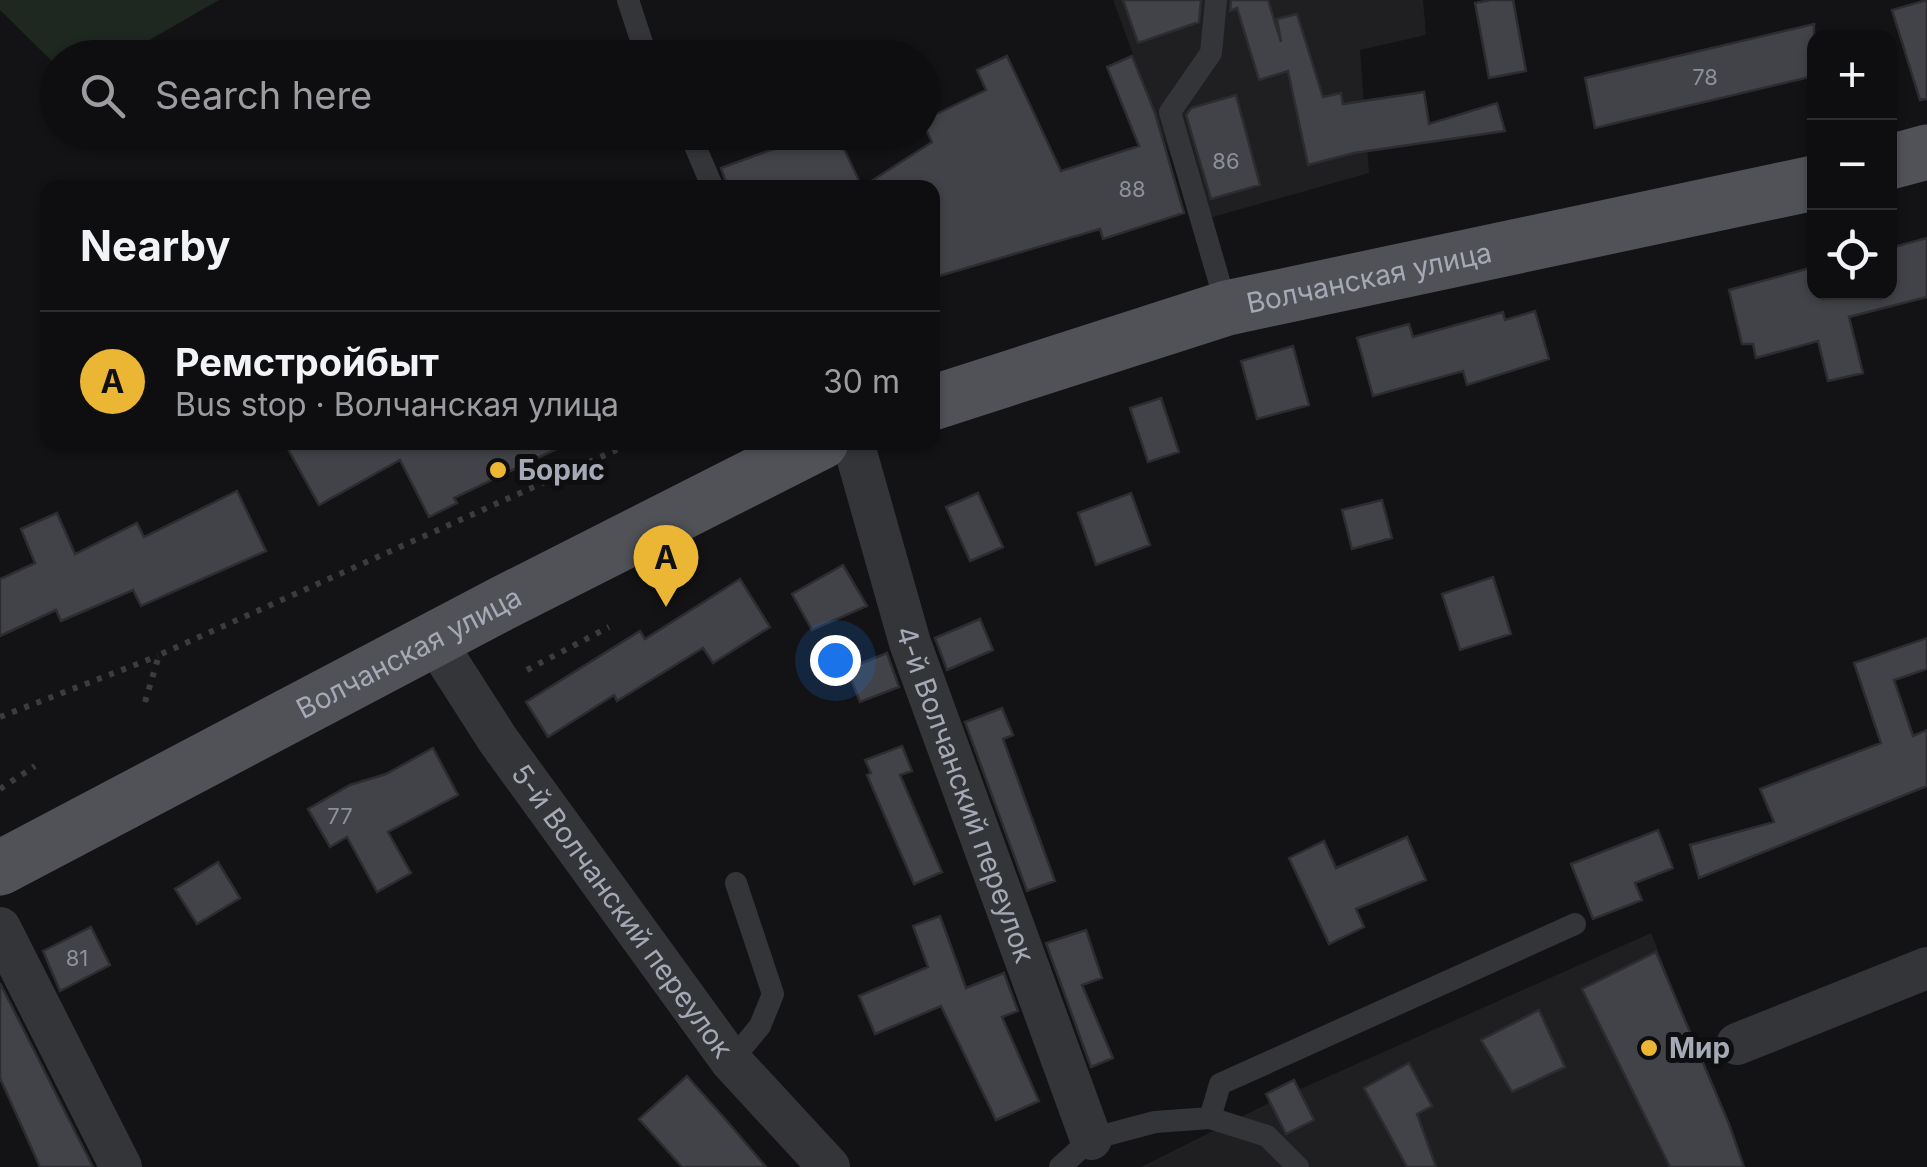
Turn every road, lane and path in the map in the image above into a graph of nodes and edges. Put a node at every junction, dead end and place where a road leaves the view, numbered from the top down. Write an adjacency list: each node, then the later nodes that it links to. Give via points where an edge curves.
1 (628, 0): 3 (lane)
2 (1216, 0): 9 (lane, via 1211,52 1170,112)
3 (642, 40)
4 (697, 150): 7 (lane)
5 (1927, 152): 6 (main road)
6 (1897, 160)
7 (710, 180)
8 (1807, 184): 9 (main road, Волчанская улица)
9 (1227, 308): 10 (main road, Волчанская улица)
10 (940, 399)
11 (616, 450): 16 (path)
12 (811, 450): 15 (main road, Волчанская улица)
13 (826, 450): 30 (street, 4-й Волчанский переулок, via 910,642)
14 (608, 628): 17 (path)
15 (434, 640): 22 (main road, Волчанская улица); 28 (street, 5-й Волчанский переулок, via 498,740)
16 (160, 655): 18 (path); 19 (path)
17 (527, 670)
18 (145, 702)
19 (0, 717)
20 (35, 766): 21 (path)
21 (0, 789)
22 (0, 868)
23 (736, 883): 28 (lane, via 773,994 760,1026)
24 (1574, 924): 29 (lane, via 1220,1084)
25 (0, 928): 31 (street)
26 (1927, 968): 27 (street)
27 (1737, 1044)
28 (731, 1061): 32 (street, 5-й Волчанский переулок)
29 (1210, 1118): 30 (lane, via 1155,1122); 34 (lane, via 1266,1136)
30 (1092, 1139): 33 (lane)
31 (121, 1167)
32 (828, 1167)
33 (1060, 1167)
34 (1298, 1167)

